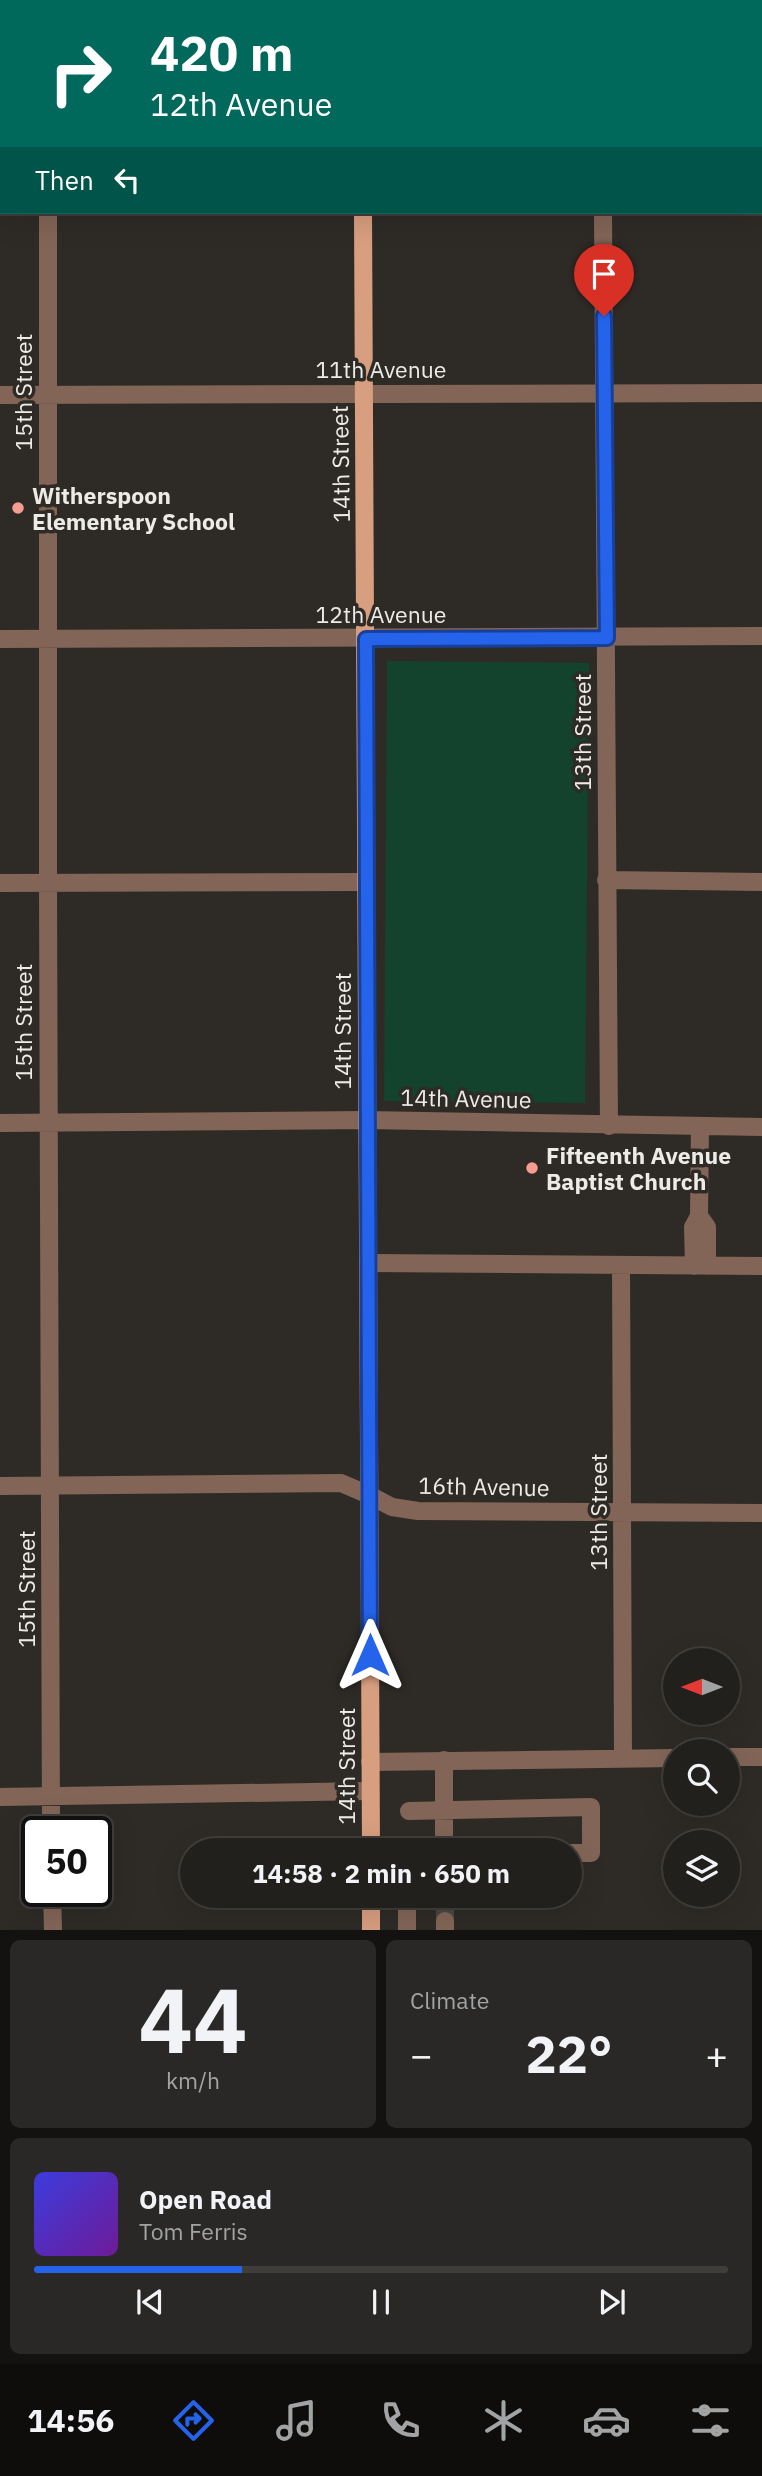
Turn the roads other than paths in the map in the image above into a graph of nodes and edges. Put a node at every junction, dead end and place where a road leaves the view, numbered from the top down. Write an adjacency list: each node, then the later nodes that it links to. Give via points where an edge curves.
1 (48, 214): 8 (street, 15th Street)
2 (363, 214): 6 (main road, 14th Street)
3 (603, 214): 7 (street, 13th Street)
4 (762, 393): 7 (street, 11th Avenue)
5 (0, 394): 8 (street, 11th Avenue)
6 (363, 394): 7 (street, 11th Avenue); 8 (street, 11th Avenue); 13 (main road, 14th Street)
7 (604, 394): 10 (street, 13th Street)
8 (47, 395): 12 (street, 15th Street)
9 (762, 636): 10 (street, 12th Avenue)
10 (607, 638): 13 (street, 12th Avenue); 14 (street, 13th Street)
11 (0, 639): 12 (street, 12th Avenue)
12 (47, 639): 13 (street, 12th Avenue); 18 (street, 15th Street)
13 (366, 639): 16 (main road, 14th Street)
14 (606, 880): 15 (street); 22 (street, 13th Street)
15 (762, 881)
16 (367, 882): 18 (street); 19 (main road, 14th Street)
17 (0, 883): 18 (street)
18 (48, 883): 20 (street, 15th Street)
19 (366, 1120): 20 (street, 14th Avenue); 22 (street, 14th Avenue); 25 (main road, 14th Street)
20 (48, 1123): 21 (street, 14th Avenue); 30 (street, 15th Street)
21 (0, 1124)
22 (609, 1126): 23 (street, 14th Avenue)
23 (699, 1126): 24 (street, 14th Avenue); 27 (street, via 699,1216 707,1227)
24 (762, 1127)
25 (368, 1263): 26 (street); 31 (main road, 14th Street)
26 (621, 1265): 27 (street); 32 (street, 13th Street)
27 (700, 1266): 28 (street)
28 (762, 1266)
29 (0, 1486): 30 (street, 16th Avenue)
30 (51, 1486): 31 (street, 16th Avenue, via 341,1483); 42 (street, 15th Street)
31 (369, 1495): 32 (street, 16th Avenue, via 392,1507 418,1511); 39 (main road, 14th Street)
32 (623, 1513): 33 (street, 16th Avenue); 36 (street, 13th Street)
33 (762, 1513)
34 (740, 1757): 35 (street)
35 (762, 1757)
36 (622, 1758): 37 (street); 38 (street)
37 (663, 1758)
38 (444, 1760): 39 (street); 43 (street)
39 (370, 1762): 40 (main road, 14th Street)
40 (370, 1791): 42 (street); 46 (main road, 14th Street)
41 (0, 1797): 42 (street)
42 (51, 1797): 45 (street, 15th Street)
43 (444, 1810): 44 (street); 47 (street); 48 (street, via 591,1807 591,1853)
44 (410, 1811)
45 (51, 1816)
46 (370, 1838)
47 (444, 1838)
48 (582, 1853)
49 (52, 1907): 52 (street)
50 (371, 1908): 53 (main road)
51 (407, 1908): 54 (street)
52 (53, 1930)
53 (371, 1930)
54 (407, 1930)

